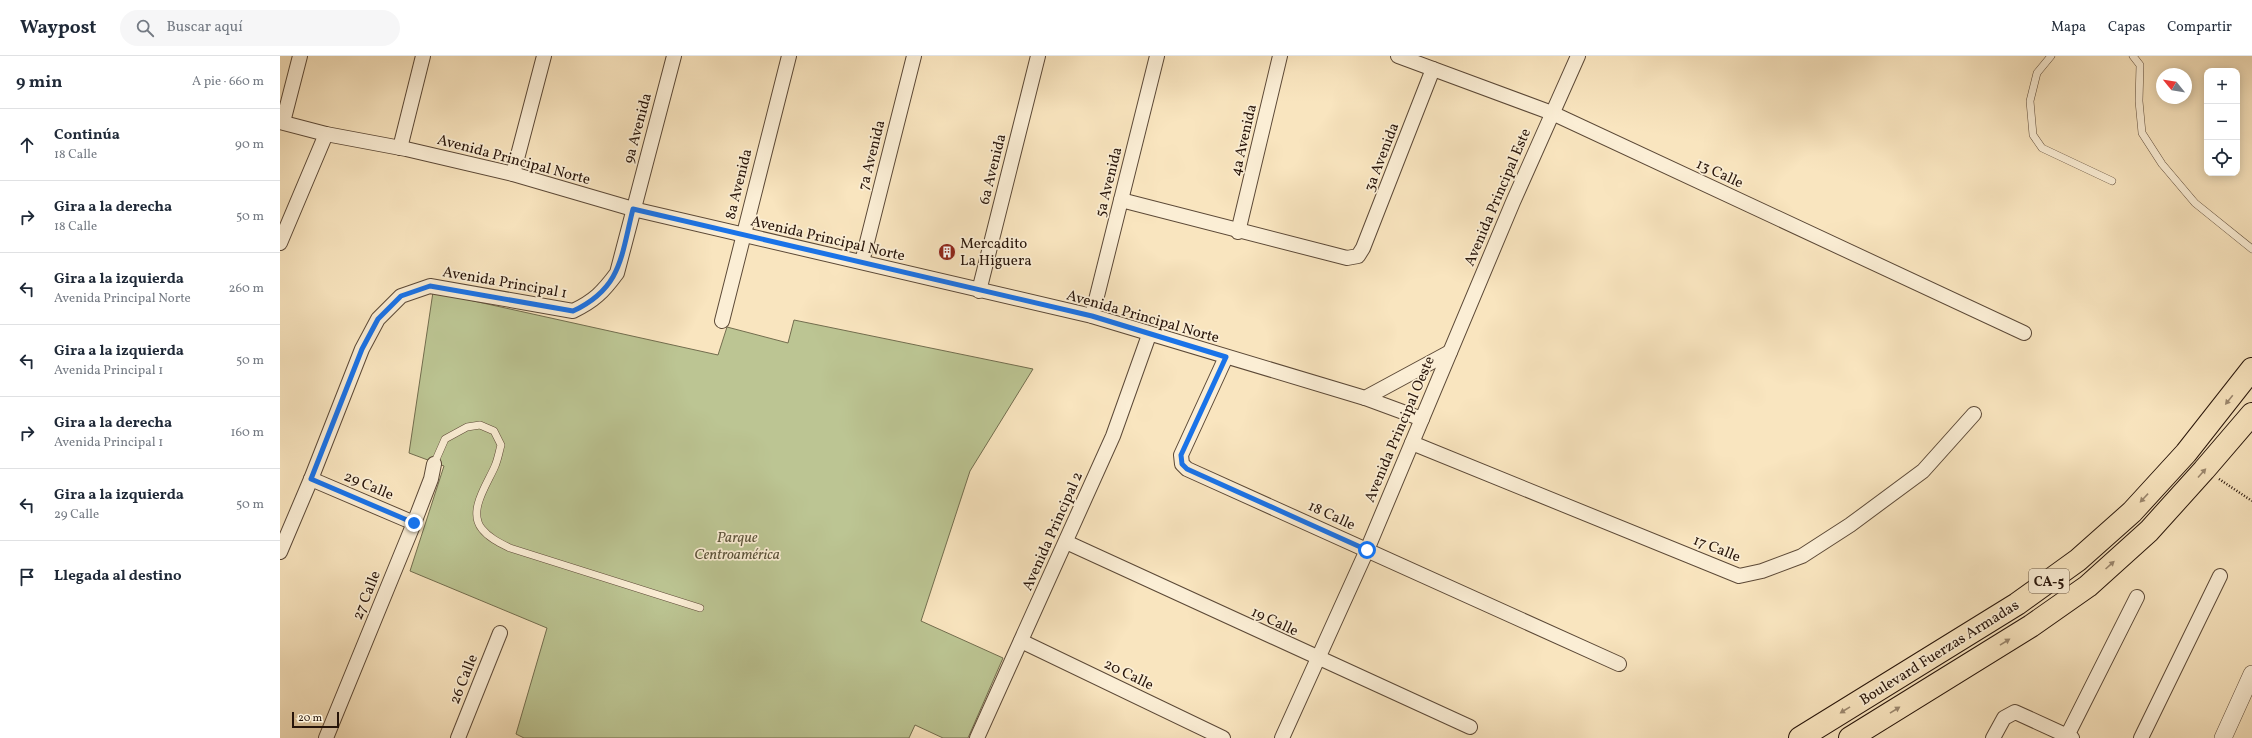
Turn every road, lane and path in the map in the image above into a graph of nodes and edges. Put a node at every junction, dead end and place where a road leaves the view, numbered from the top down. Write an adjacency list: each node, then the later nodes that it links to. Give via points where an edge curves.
1 (300, 56): 16 (street)
2 (423, 56): 18 (street)
3 (544, 56): 19 (street)
4 (674, 56): 22 (street, 9a Avenida)
5 (788, 56): 24 (street, 8a Avenida)
6 (914, 56): 27 (street, 7a Avenida)
7 (1038, 56): 28 (street, 6a Avenida)
8 (1157, 56): 21 (street, 5a Avenida)
9 (1280, 56): 23 (street, 4a Avenida)
10 (1398, 56): 14 (street, 13 Calle)
11 (1578, 56): 15 (street, Avenida Principal Este)
12 (2051, 56): 20 (lane, via 2037,73 2030,101 2033,136 2042,148)
13 (2133, 56): 26 (lane, via 2140,65 2139,101 2142,133 2162,164 2195,203)
14 (1433, 69): 15 (street, 13 Calle); 23 (street, 3a Avenida, via 1358,256 1347,258)
15 (1552, 113): 31 (street, 13 Calle); 33 (street, Avenida Principal Este)
16 (281, 122): 17 (street, Avenida Principal Norte)
17 (326, 134): 18 (street, Avenida Principal Norte); 25 (street)
18 (400, 148): 19 (street, Avenida Principal Norte)
19 (513, 174): 22 (street, Avenida Principal Norte)
20 (2112, 181)
21 (1121, 200): 23 (street); 29 (street, 5a Avenida)
22 (633, 209): 24 (street, Avenida Principal Norte); 43 (street, Avenida Principal 1, via 617,273 592,302 573,311 430,286 401,296 378,319 362,349)
23 (1238, 232)
24 (743, 235): 27 (street, Avenida Principal Norte); 30 (street, 8a Avenida)
25 (280, 243)
26 (2252, 249)
27 (862, 262): 28 (street, Avenida Principal Norte)
28 (979, 291): 29 (street, Avenida Principal Norte)
29 (1092, 316): 32 (street, Avenida Principal Norte)
30 (722, 321)
31 (2024, 333)
32 (1149, 334): 34 (street, Avenida Principal Norte); 46 (street, Avenida Principal 2, via 1113,436)
33 (1450, 352): 36 (street); 39 (street, Avenida Principal Oeste)
34 (1226, 357): 36 (street, Avenida Principal Norte); 47 (street, 18 Calle, via 1181,455 1182,464 1187,469)
35 (2252, 368): 64 (highway, Boulevard Fuerzas Armadas / CA-5, one-way to 64, via 2186,453 2132,512 2078,560 2017,604)
36 (1365, 398): 39 (street, Avenida Principal Norte)
37 (1974, 414): 40 (street, 17 Calle, via 1924,471 1850,526 1802,556 1762,571 1739,576)
38 (2252, 414): 42 (highway, Boulevard Fuerzas Armadas / CA-5)
39 (1422, 419): 40 (street, Avenida Principal Oeste)
40 (1412, 443): 47 (street, Avenida Principal Oeste)
41 (434, 464): 45 (street, 27 Calle); 51 (lane, via 445,439 458,430 480,425 494,431 501,445 495,466 480,497 477,514 481,528 494,540 510,548)
42 (2204, 470): 44 (path); 65 (highway, Boulevard Fuerzas Armadas / CA-5, one-way to 42, via 2031,626 2088,586 2149,531)
43 (311, 479): 45 (street, 29 Calle); 48 (street, Avenida Principal 1)
44 (2252, 501)
45 (414, 523): 59 (street, 27 Calle)
46 (1066, 542): 53 (street, Avenida Principal 2); 54 (street, 19 Calle)
47 (1367, 550): 54 (street, Avenida Principal Oeste); 55 (street, 18 Calle)
48 (280, 552)
49 (2220, 576): 67 (street)
50 (2137, 597): 58 (street)
51 (700, 608)
52 (500, 633): 60 (street, 26 Calle)
53 (1021, 641): 61 (street, Avenida Principal 2); 62 (street, 20 Calle)
54 (1317, 659): 57 (street, 19 Calle); 63 (street, Avenida Principal Oeste)
55 (1619, 664)
56 (2252, 674): 68 (street)
57 (1470, 727)
58 (2068, 737): 66 (street, via 2014,712 2004,718)
59 (326, 738)
60 (458, 738)
61 (977, 738)
62 (1223, 738)
63 (1282, 738)
64 (1800, 738)
65 (1850, 738)
66 (1993, 738)
67 (2141, 738)
68 (2223, 738)

